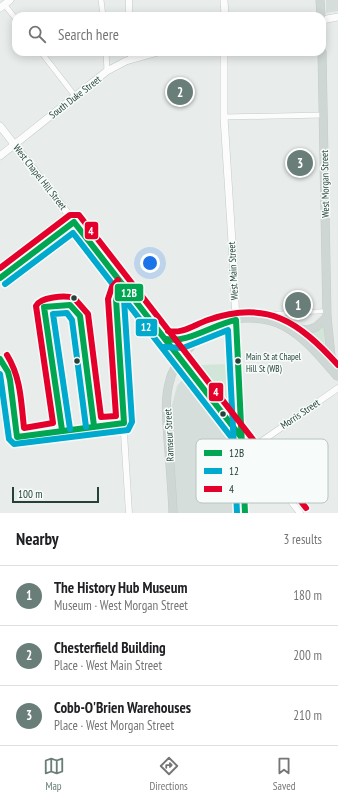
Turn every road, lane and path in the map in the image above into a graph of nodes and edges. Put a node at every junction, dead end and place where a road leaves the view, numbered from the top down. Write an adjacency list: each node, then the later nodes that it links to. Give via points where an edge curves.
1 (101, 0): 6 (street)
2 (129, 0): 7 (street)
3 (224, 0): 8 (main road)
4 (320, 0): 9 (main road)
5 (5, 4): 10 (street)
6 (102, 12)
7 (129, 12)
8 (225, 12)
9 (321, 12)
10 (12, 14)
11 (338, 17): 12 (main road)
12 (326, 19)
13 (44, 56): 19 (street)
14 (106, 56): 18 (street)
15 (131, 56): 18 (main road, South Duke Street)
16 (224, 56): 21 (main road, West Main Street)
17 (322, 56): 20 (main road, West Morgan Street)
18 (107, 71): 19 (main road, South Duke Street)
19 (75, 96): 23 (main road, South Duke Street)
20 (323, 115): 21 (street); 28 (main road, West Morgan Street)
21 (224, 117): 29 (main road, West Main Street)
22 (0, 126): 23 (main road, West Chapel Hill Street)
23 (15, 144): 24 (main road, South Duke Street); 25 (main road, West Chapel Hill Street)
24 (0, 156)
25 (74, 222): 26 (street); 27 (main road, West Chapel Hill Street)
26 (0, 278)
27 (124, 285): 33 (main road, West Chapel Hill Street); 43 (street, via 117,295 116,306)
28 (327, 314): 30 (street, via 272,314); 31 (main road, via 319,325 308,330); 36 (main road, West Morgan Street, via 332,362)
29 (236, 320): 30 (main road); 32 (main road); 39 (main road, West Main Street)
30 (266, 321): 31 (main road)
31 (286, 327): 36 (main road)
32 (208, 329): 33 (main road, via 184,340); 35 (main road, Ramseur Street)
33 (166, 339): 35 (main road, West Chapel Hill Street)
34 (0, 359): 38 (street, via 9,376)
35 (181, 360): 39 (main road, West Chapel Hill Street); 44 (main road, Ramseur Street, via 170,380 167,396)
36 (338, 377)
37 (338, 388): 40 (street, Morris Street)
38 (17, 437)
39 (241, 437)
40 (264, 439)
41 (244, 503): 45 (main road, West Main Street)
42 (292, 503): 46 (street)
43 (129, 513)
44 (173, 513)
45 (245, 513)
46 (300, 513)

